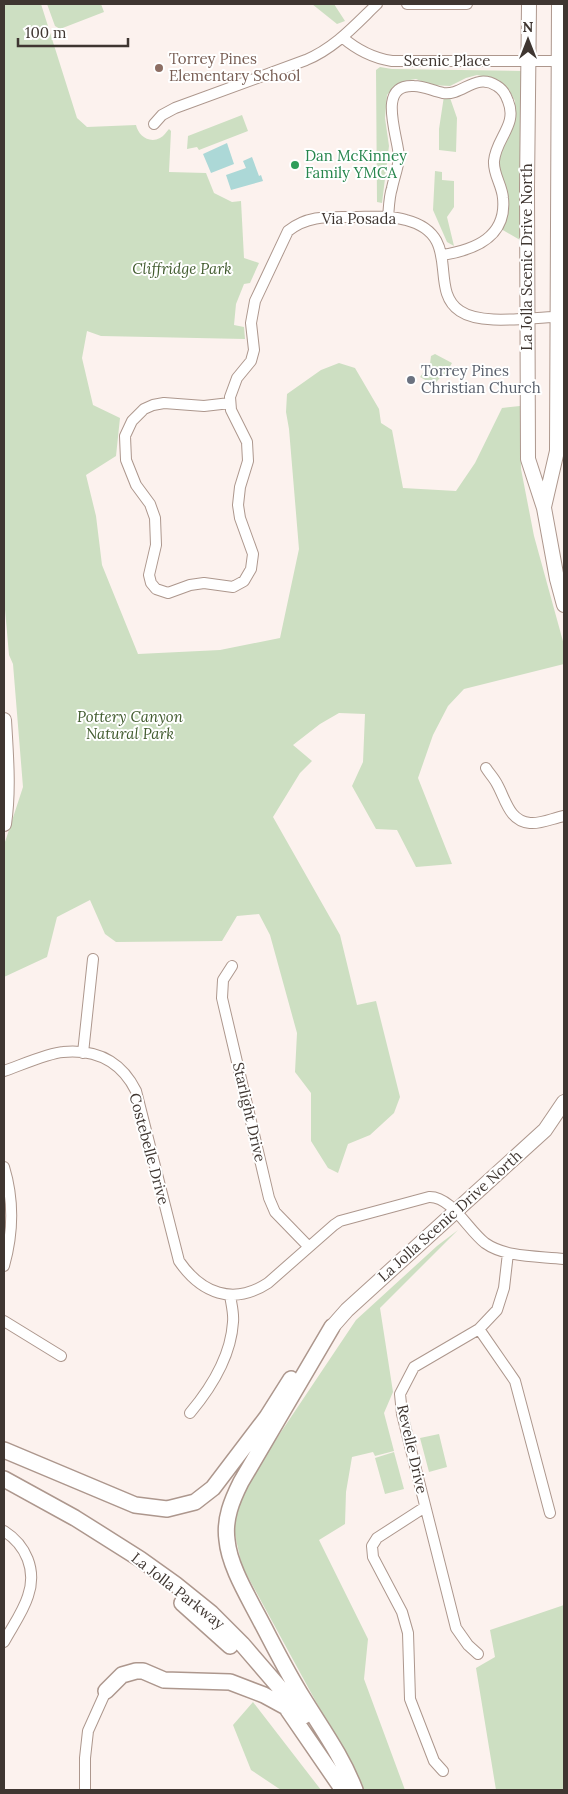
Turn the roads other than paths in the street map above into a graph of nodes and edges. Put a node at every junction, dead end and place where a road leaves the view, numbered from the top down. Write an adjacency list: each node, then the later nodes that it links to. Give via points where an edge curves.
1 (377, 4): 6 (street)
2 (407, 4): 3 (street)
3 (467, 4)
4 (530, 4): 7 (main road, La Jolla Scenic Drive North)
5 (559, 4): 8 (main road, La Jolla Scenic Drive North)
6 (342, 37): 7 (street, Scenic Place, via 362,52 388,60); 9 (street, via 314,57 175,108)
7 (529, 61): 8 (street, Scenic Place); 13 (main road, La Jolla Scenic Drive North)
8 (559, 61): 12 (main road, La Jolla Scenic Drive North)
9 (154, 124)
10 (388, 218): 11 (street, Via Posada, via 408,220 424,228 437,242); 11 (street, via 398,160 391,112 395,94 409,86 445,93 473,82 497,86 505,94 512,110 494,161 503,197 501,219 497,228 478,245); 14 (street, Via Posada, via 312,219 298,223 288,231 254,301 251,323 254,350 251,361 237,378)
11 (442, 254): 13 (street, Via Posada, via 445,290 460,311 478,318)
12 (558, 317): 13 (street, Via Posada); 15 (main road, La Jolla Scenic Drive North, via 557,452)
13 (527, 318): 15 (main road, La Jolla Scenic Drive North, via 528,459)
14 (230, 403): 14 (street, via 247,442 248,461 238,505 253,554 252,569 244,581 233,587 204,583 168,593 151,583 149,575 156,545 155,518 126,460 125,436 132,421 153,405)
15 (544, 508): 16 (main road, La Jolla Scenic Drive North)
16 (564, 605)
17 (4, 720): 20 (main road, via 7,798)
18 (486, 768): 19 (street, via 516,818 529,823)
19 (564, 816)
20 (4, 824)
21 (93, 959): 23 (street)
22 (232, 966): 29 (street, Starlight Drive, via 223,980 222,998 269,1198 275,1212)
23 (83, 1052): 24 (street, Costebelle Drive, via 61,1052); 33 (street, Costebelle Drive, via 118,1066 136,1091 179,1261 198,1284 210,1291)
24 (4, 1071)
25 (564, 1102): 27 (main road, La Jolla Scenic Drive North, via 545,1130)
26 (4, 1167): 28 (street, via 12,1204)
27 (455, 1211): 29 (street, via 446,1202 429,1197 340,1221); 30 (street, via 485,1243); 35 (main road, La Jolla Scenic Drive North)
28 (7, 1228): 32 (street, via 9,1249)
29 (308, 1246): 33 (street, via 256,1291)
30 (508, 1253): 31 (street); 36 (street, Revelle Drive, via 504,1288 497,1310)
31 (564, 1259)
32 (4, 1266)
33 (230, 1295): 38 (street, via 231,1337 221,1366 204,1397)
34 (4, 1321): 37 (street)
35 (332, 1327): 39 (highway, via 303,1360 267,1417 214,1488 195,1502 167,1510 135,1505); 52 (highway, via 241,1482 231,1503 227,1540 248,1596 302,1697 346,1767)
36 (479, 1330): 42 (street, Revelle Drive, via 414,1367 400,1394); 43 (street, via 515,1381)
37 (61, 1356)
38 (190, 1412)
39 (4, 1450)
40 (4, 1479): 52 (highway, La Jolla Parkway, via 134,1555 211,1613 297,1706)
41 (4, 1491): 48 (highway, La Jolla Parkway, via 84,1534 147,1575 237,1653)
42 (425, 1507): 46 (street, Revelle Drive, via 456,1628); 49 (street, via 377,1538 372,1546 373,1557 402,1612 408,1633 410,1699 434,1761)
43 (550, 1513)
44 (4, 1531): 45 (street, via 26,1552 30,1563 28,1596)
45 (4, 1642)
46 (478, 1654)
47 (106, 1692): 48 (highway, via 122,1675 136,1670 164,1680 230,1682); 50 (street, via 88,1731)
48 (286, 1707): 51 (highway, La Jolla Parkway)
49 (444, 1771)
50 (85, 1790)
51 (343, 1790)
52 (355, 1790)

